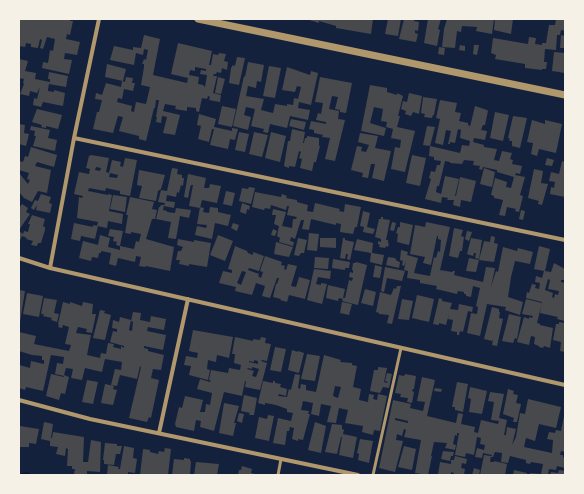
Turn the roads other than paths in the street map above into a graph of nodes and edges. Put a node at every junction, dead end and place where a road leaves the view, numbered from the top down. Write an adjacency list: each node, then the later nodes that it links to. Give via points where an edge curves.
1 (99, 19): 4 (street)
2 (198, 19): 3 (street)
3 (565, 95)
4 (74, 138): 5 (street); 7 (street)
5 (565, 240)
6 (19, 258): 7 (street)
7 (50, 268): 8 (street)
8 (188, 300): 9 (street); 12 (street)
9 (402, 348): 10 (street); 16 (lane)
10 (565, 385)
11 (19, 400): 12 (street, via 90,419)
12 (159, 433): 13 (street)
13 (281, 459): 14 (lane); 15 (street)
14 (278, 475)
15 (358, 475)
16 (373, 475)

